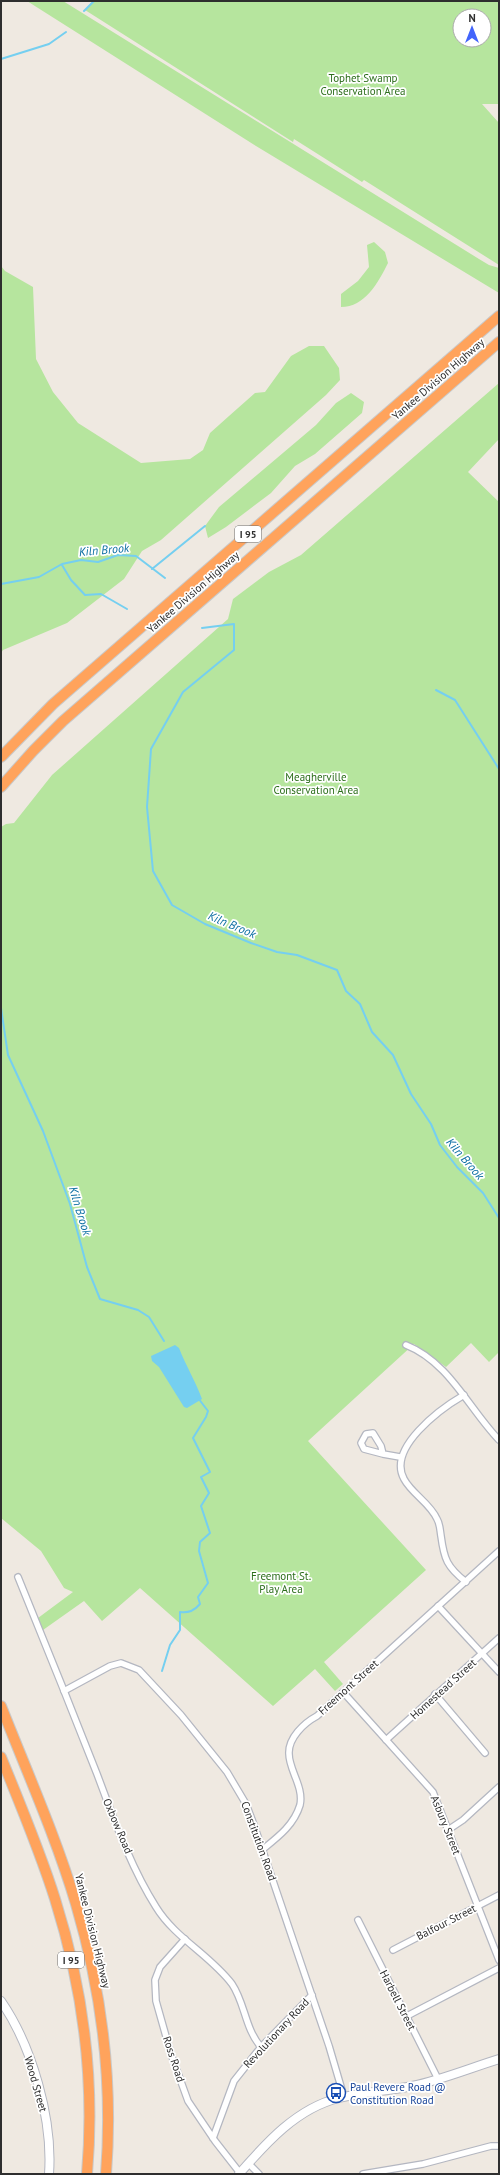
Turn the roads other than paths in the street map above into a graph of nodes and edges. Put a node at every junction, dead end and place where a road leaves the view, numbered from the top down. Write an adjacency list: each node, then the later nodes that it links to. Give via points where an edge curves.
1 (499, 316): 3 (highway, Yankee Division Highway / I 95, via 53,704)
2 (499, 342): 4 (highway, Yankee Division Highway / I 95, via 63,721)
3 (1, 757)
4 (1, 787)
5 (406, 1345): 6 (street, via 418,1350 438,1367)
6 (464, 1395): 7 (street, via 483,1424); 9 (street, via 424,1426 404,1447)
7 (499, 1440)
8 (382, 1454): 9 (street)
9 (400, 1457): 12 (street, via 404,1480 435,1514 439,1523 444,1557 454,1573)
10 (499, 1551): 12 (street, Freemont Street)
11 (18, 1577): 17 (street, Oxbow Road)
12 (466, 1582): 13 (street, Freemont Street)
13 (438, 1606): 15 (street); 18 (street, Freemont Street)
14 (499, 1638): 15 (street, Homestead Street)
15 (482, 1653): 16 (street); 19 (street, Homestead Street)
16 (499, 1672)
17 (64, 1691): 26 (street, Constitution Road, via 110,1666 121,1664 139,1670 181,1715 227,1772 246,1804); 30 (street, Oxbow Road, via 114,1819 144,1886 162,1917)
18 (343, 1692): 21 (street, Asbury Street); 26 (street, Freemont Street, via 317,1716 305,1722 294,1737 289,1754 300,1792 300,1804 295,1817 283,1833)
19 (435, 1694): 21 (street, Homestead Street); 22 (street)
20 (1, 1706): 47 (highway, Yankee Division Highway / I 95, via 62,1860 90,1959 101,2016 106,2062)
21 (386, 1740): 25 (street, Asbury Street, via 432,1792)
22 (485, 1753)
23 (1, 1757): 46 (highway, I 95, via 55,1899 75,1976 89,2077 90,2133)
24 (499, 1787): 25 (street)
25 (448, 1830): 28 (street, Asbury Street)
26 (262, 1849): 34 (street, Constitution Road)
27 (499, 1895): 28 (street, Balfour Street)
28 (478, 1906): 31 (street, Balfour Street); 32 (street, Asbury Street)
29 (358, 1920): 36 (street, Harbell Street)
30 (185, 1939): 37 (street, Oxbow Road, via 220,1970 233,1986 251,2032); 41 (street, Ross Road, via 160,1967 154,1990 183,2089 188,2101)
31 (393, 1950)
32 (499, 1960)
33 (499, 1968): 36 (street)
34 (312, 1995): 37 (street, Revolutionary Road); 40 (street, Constitution Road)
35 (2, 2005): 45 (street, Wood Street, via 25,2047 42,2101 49,2144)
36 (407, 2016): 39 (street, Harbell Street)
37 (261, 2047): 41 (street, Revolutionary Road, via 234,2081)
38 (499, 2059): 39 (street)
39 (438, 2079): 40 (street)
40 (344, 2097): 43 (street, via 316,2106 291,2122)
41 (213, 2138): 44 (street, Ross Road)
42 (499, 2146): 49 (street, via 423,2164)
43 (248, 2163): 44 (street); 48 (street)
44 (239, 2173)
45 (49, 2174)
46 (87, 2174)
47 (106, 2174)
48 (259, 2174)
49 (363, 2174)

